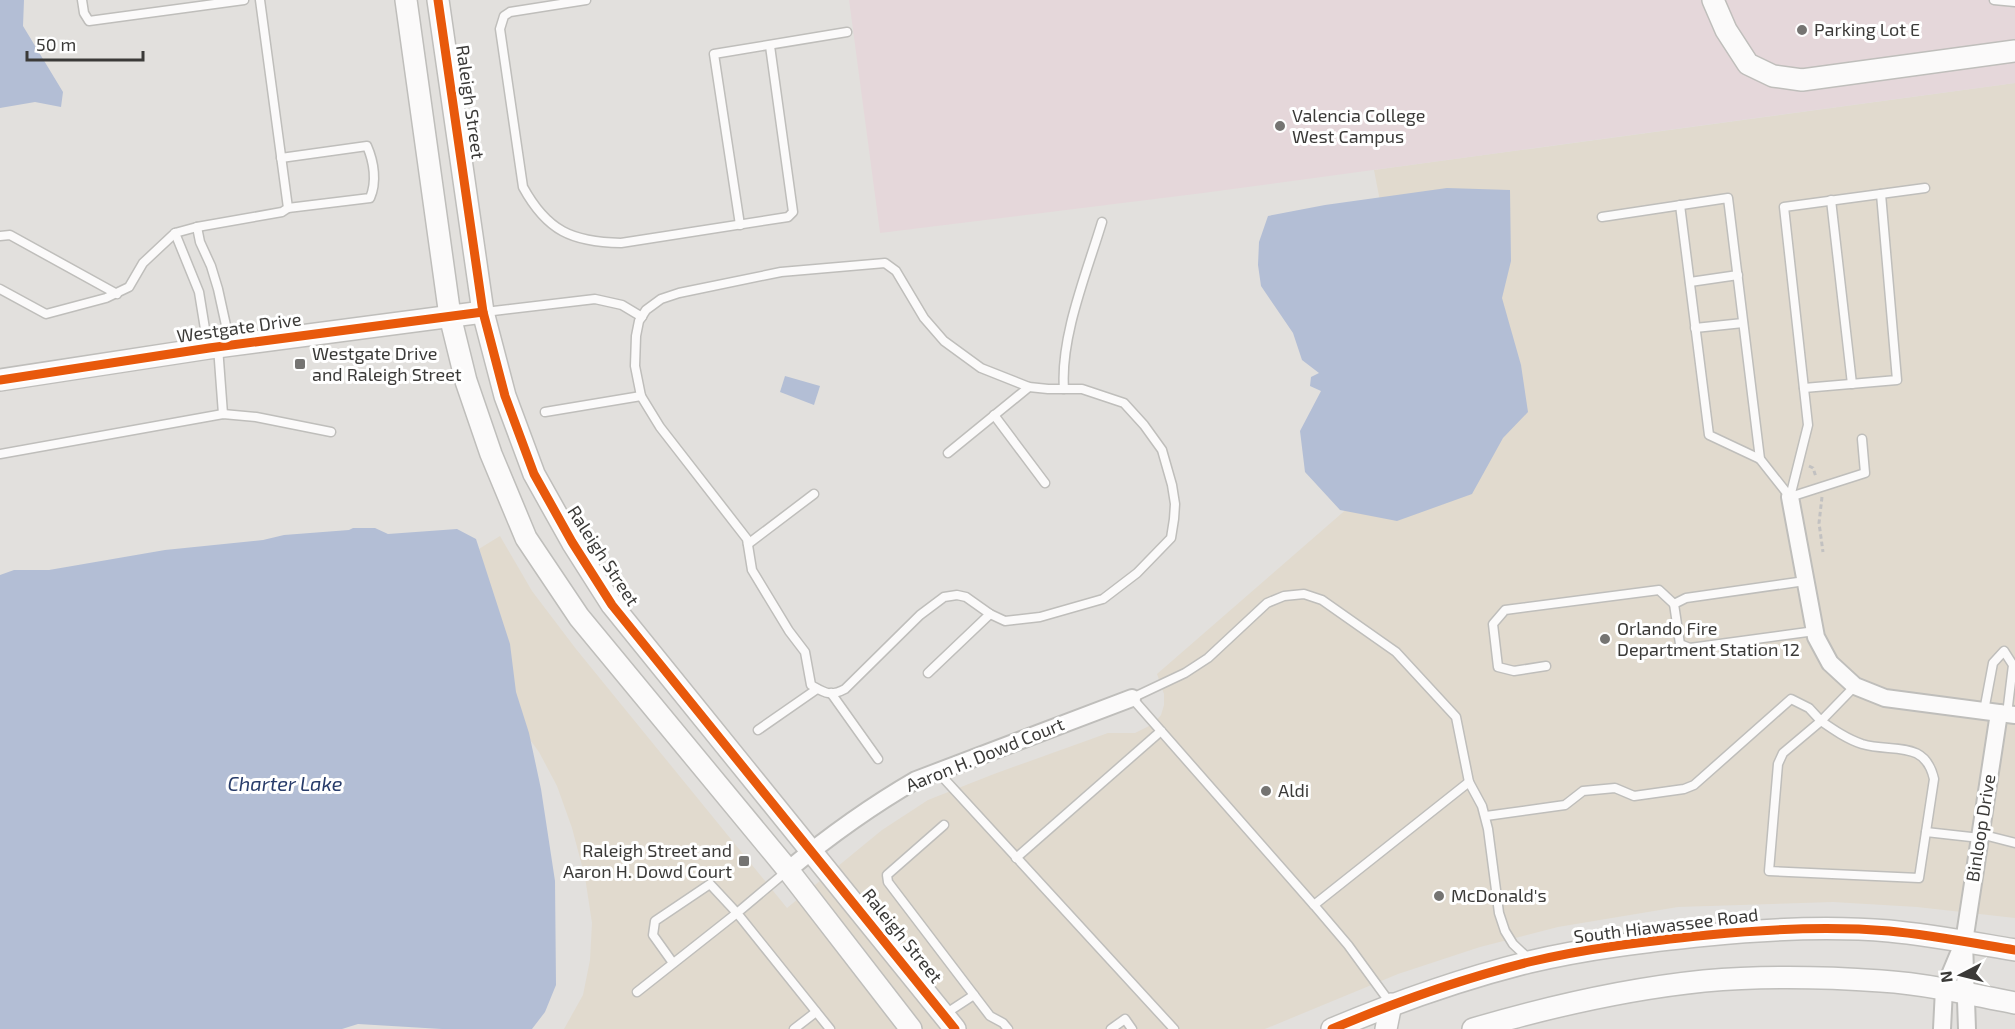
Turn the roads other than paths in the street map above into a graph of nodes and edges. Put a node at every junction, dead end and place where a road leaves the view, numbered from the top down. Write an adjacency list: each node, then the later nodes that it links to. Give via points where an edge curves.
1 (82, 0): 2 (lane, via 89,21)
2 (244, 0)
3 (260, 0): 14 (lane)
4 (406, 0): 31 (street)
5 (438, 0): 30 (street, Raleigh Street)
6 (586, 0): 10 (lane)
7 (1713, 0): 13 (street, via 1748,64 1773,76 1802,80)
8 (1994, 0): 9 (lane)
9 (2015, 2)
10 (550, 3): 22 (lane, via 510,12 504,16 500,29 523,187 531,202 570,237 594,243 621,243)
11 (846, 32): 12 (lane)
12 (770, 46): 22 (lane, via 793,212 788,217); 22 (lane, via 714,54)
13 (2015, 51)
14 (281, 158): 19 (lane); 19 (lane, via 367,146 372,158 374,188 370,198)
15 (1925, 188): 16 (lane)
16 (1881, 194): 17 (lane); 37 (lane, via 1898,380)
17 (1831, 200): 37 (lane); 39 (lane, via 1784,207)
18 (1680, 205): 20 (lane); 26 (lane, via 1728,198); 27 (lane)
19 (288, 208): 23 (lane)
20 (1602, 217)
21 (1102, 222): 40 (lane, via 1069,332)
22 (740, 225)
23 (197, 227): 24 (lane); 35 (lane, via 227,330)
24 (175, 233): 29 (lane, via 143,263 129,287); 35 (lane, via 199,292 206,335)
25 (0, 236): 29 (lane, via 10,235)
26 (1738, 275): 27 (lane); 33 (lane)
27 (1690, 282): 34 (lane)
28 (0, 289): 29 (lane, via 46,314)
29 (117, 294)
30 (483, 312): 31 (street, Westgate Drive); 32 (lane, via 595,299 622,305); 76 (street, Raleigh Street, via 505,396 534,474 572,542 612,605)
31 (450, 316): 35 (street, Westgate Drive); 78 (street, via 487,444 526,538 579,617)
32 (642, 317): 38 (lane, via 661,298 679,293 781,272 885,263 896,271 924,318 944,341 981,368); 41 (lane, via 636,336 635,366)
33 (1743, 323): 34 (lane); 49 (lane)
34 (1695, 328): 49 (lane, via 1708,435)
35 (218, 347): 36 (street, Westgate Drive); 43 (lane)
36 (0, 380)
37 (1852, 384): 39 (lane)
38 (1029, 387): 40 (lane); 44 (lane)
39 (1804, 388): 52 (lane, via 1808,425)
40 (1064, 389): 56 (lane, via 1082,389 1124,403 1162,450 1175,504 1171,538 1137,573 1102,599 1040,617 1005,621)
41 (641, 396): 42 (lane); 53 (lane)
42 (544, 412)
43 (224, 414): 45 (lane); 48 (lane)
44 (994, 415): 47 (lane); 50 (lane)
45 (331, 432)
46 (1862, 439): 52 (lane, via 1865,473)
47 (948, 453)
48 (0, 454)
49 (1760, 459): 52 (lane)
50 (1045, 483)
51 (814, 494): 53 (lane)
52 (1790, 497): 54 (street)
53 (748, 544): 61 (lane, via 752,570 805,652 811,685)
54 (1805, 580): 55 (lane, via 1686,598); 57 (street)
55 (1674, 604): 57 (lane, via 1680,644 1690,648); 58 (lane, via 1659,590 1505,610 1493,624 1498,667 1514,671)
56 (990, 614): 59 (lane); 62 (lane, via 966,597 944,597 920,615 845,689)
57 (1815, 631): 60 (street, via 1830,663)
58 (1546, 666)
59 (928, 673)
60 (1855, 686): 64 (street, via 1885,698); 65 (lane)
61 (817, 689): 62 (lane); 66 (lane)
62 (831, 693): 68 (lane)
63 (1132, 698): 67 (lane); 69 (street, Aaron H. Dowd Court); 70 (lane, via 1208,658 1267,603 1304,594 1322,600 1396,652 1456,717)
64 (2001, 713): 64 (lane, via 2013,664 2004,651 1993,663); 74 (street, Binloop Drive)
65 (1821, 721): 71 (lane, via 1809,708 1791,699 1694,785 1684,789 1634,796 1615,788 1583,791 1565,805); 73 (lane, via 1862,744 1917,752 1925,759 1934,779); 73 (lane, via 1790,746 1778,764 1769,871 1919,878)
66 (758, 730)
67 (1161, 731): 77 (lane); 79 (lane)
68 (878, 759)
69 (936, 771): 76 (street, Aaron H. Dowd Court, via 884,799); 77 (lane)
70 (1469, 782): 71 (lane); 79 (lane)
71 (1486, 816): 83 (lane, via 1499,913 1513,944)
72 (944, 825): 88 (lane, via 887,875 888,882)
73 (1926, 832): 74 (lane)
74 (1980, 836): 75 (lane); 81 (street, Binloop Drive)
75 (2015, 843)
76 (812, 850): 78 (street, Aaron H. Dowd Court); 92 (street, Raleigh Street)
77 (1016, 858): 99 (lane)
78 (788, 870): 80 (lane); 95 (street)
79 (1314, 905): 90 (lane)
80 (737, 912): 84 (lane); 84 (lane, via 710,884 655,921 653,935); 91 (lane)
81 (1964, 942): 82 (street, South Hiawassee Road); 83 (street, South Hiawassee Road, via 1889,931 1745,931 1664,939); 85 (street); 87 (street)
82 (2015, 950)
83 (1531, 962): 90 (street, South Hiawassee Road)
84 (673, 963): 86 (lane)
85 (1944, 989): 87 (street); 102 (street, via 1882,981 1806,978 1705,981 1615,994); 103 (street)
86 (637, 992)
87 (1967, 993): 89 (street); 104 (street)
88 (974, 995): 92 (lane); 96 (lane, via 990,1016)
89 (2015, 1003)
90 (1390, 1004): 100 (street, South Hiawassee Road); 101 (street)
91 (816, 1012): 93 (lane); 94 (lane)
92 (950, 1022)
93 (794, 1029)
94 (830, 1029)
95 (911, 1029)
96 (1008, 1029)
97 (1111, 1029): 98 (lane, via 1125,1019)
98 (1132, 1029)
99 (1174, 1029)
100 (1332, 1029)
101 (1386, 1029)
102 (1473, 1029)
103 (1942, 1029)
104 (1967, 1029)

